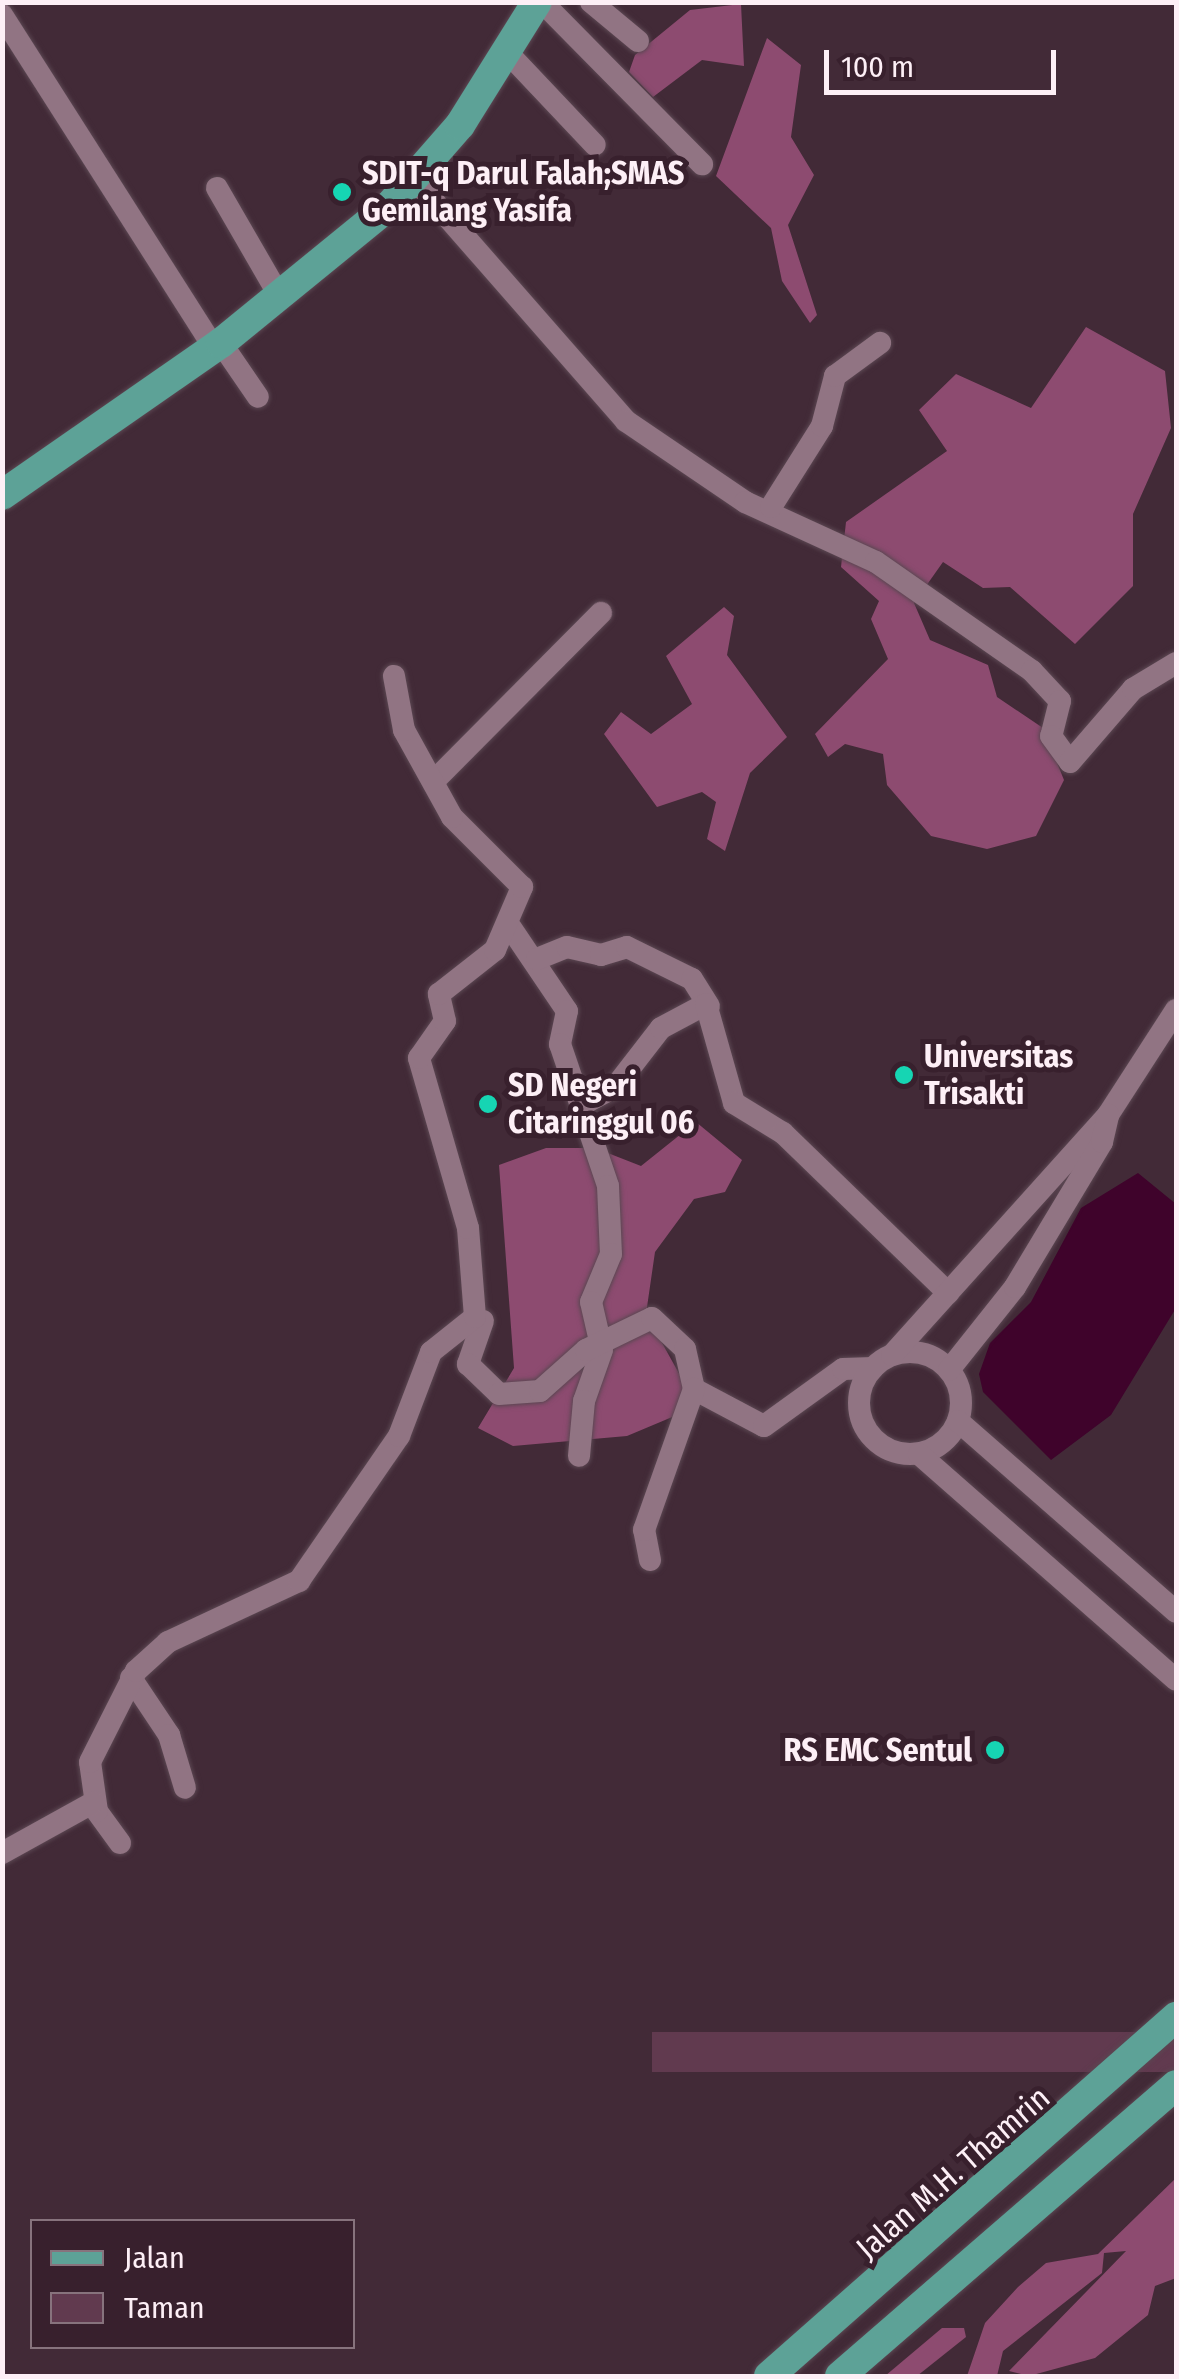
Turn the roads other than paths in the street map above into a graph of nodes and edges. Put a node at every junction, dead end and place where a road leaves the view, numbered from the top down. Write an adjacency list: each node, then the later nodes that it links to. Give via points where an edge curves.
1 (540, 2): 5 (main road); 7 (street)
2 (591, 2): 4 (street)
3 (2, 15): 12 (street)
4 (638, 41)
5 (506, 51): 6 (street); 8 (main road)
6 (595, 145)
7 (702, 164)
8 (415, 180): 10 (main road); 15 (street, via 606,404 684,464 749,504)
9 (216, 188): 10 (street)
10 (280, 296): 12 (main road)
11 (880, 342): 15 (street, via 835,376 822,426)
12 (217, 346): 13 (street); 14 (main road)
13 (258, 396)
14 (2, 495)
15 (771, 507): 17 (street, via 876,562 1032,671 1060,701 1051,736 1070,762 1133,689)
16 (601, 612): 19 (street)
17 (1176, 662)
18 (394, 676): 19 (street, via 404,730)
19 (434, 781): 20 (street, via 452,817 522,888)
20 (510, 928): 21 (street); 26 (street, via 489,958 439,994 445,1021 419,1058)
21 (537, 959): 22 (street, via 567,947 601,954 627,947 692,979); 24 (street, via 568,1011 560,1044)
22 (709, 1006): 24 (street, via 660,1028 616,1086); 27 (street, via 734,1103 783,1133)
23 (1176, 1010): 25 (street)
24 (581, 1104): 28 (street, via 600,1143 614,1236 590,1302)
25 (1108, 1115): 27 (street); 30 (street, via 1102,1142 1016,1287)
26 (476, 1285): 28 (street, via 485,1312 468,1364 490,1391 540,1392); 37 (street, via 472,1324 431,1352 392,1448 299,1580 168,1642)
27 (948, 1293): 29 (street)
28 (602, 1341): 31 (street, via 638,1320 664,1324 685,1348); 34 (street)
29 (882, 1362): 30 (street, via 923,1354); 31 (street, via 842,1369 764,1426); 33 (street, via 859,1396 864,1428 887,1450)
30 (949, 1370): 32 (street)
31 (694, 1388): 35 (street, via 644,1530)
32 (958, 1421): 33 (street); 36 (street)
33 (918, 1454): 38 (street)
34 (580, 1456)
35 (650, 1560)
36 (1176, 1612)
37 (131, 1678): 39 (street, via 169,1735); 40 (street, via 93,1741)
38 (1176, 1680)
39 (184, 1788)
40 (94, 1802): 41 (street); 42 (street)
41 (120, 1843)
42 (2, 1854)
43 (1176, 2016): 45 (main road, Jalan M.H. Thamrin)
44 (1176, 2084): 46 (main road)
45 (769, 2376)
46 (840, 2376)

